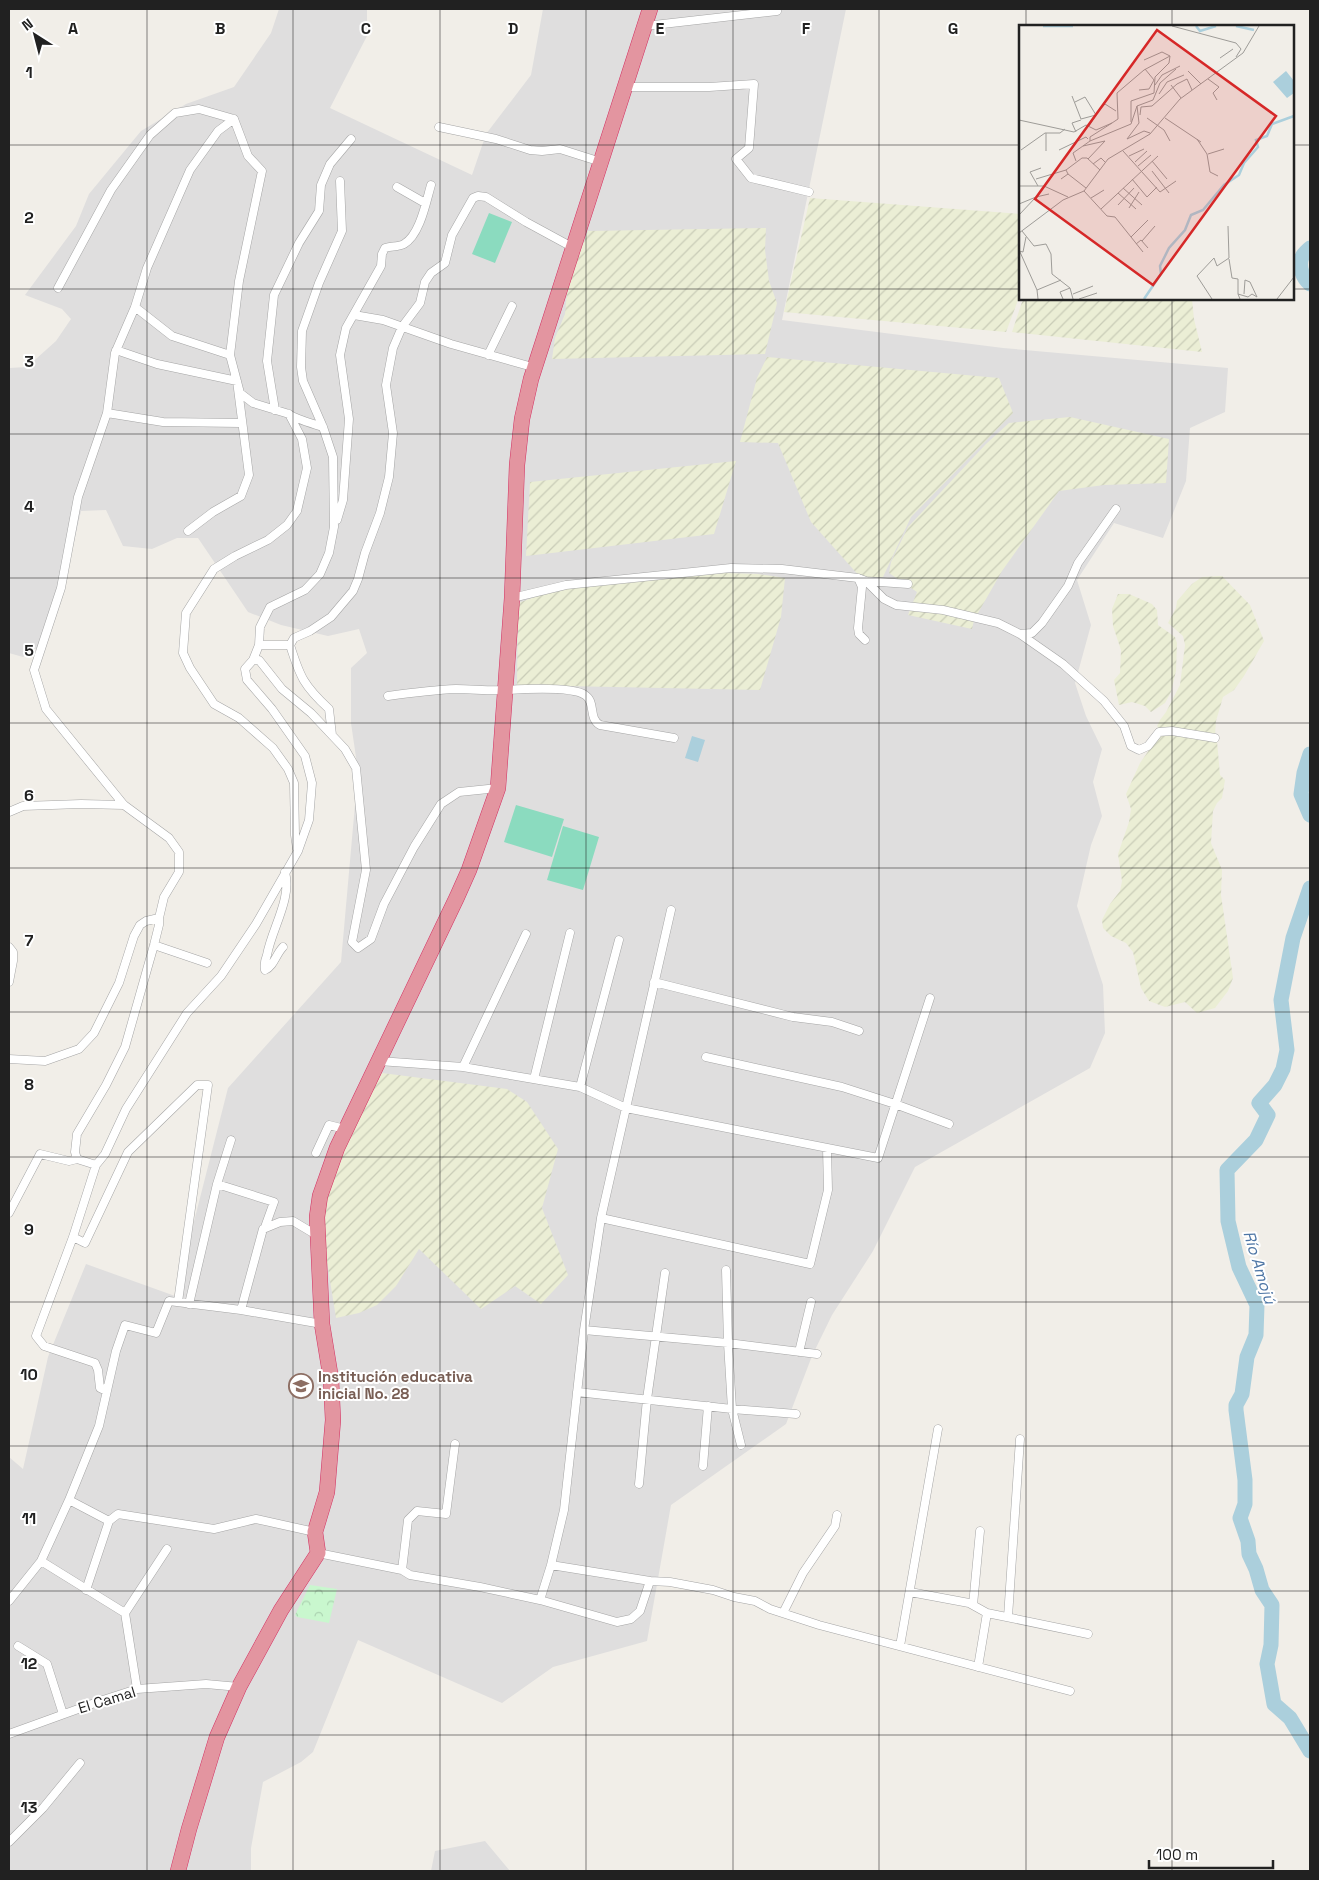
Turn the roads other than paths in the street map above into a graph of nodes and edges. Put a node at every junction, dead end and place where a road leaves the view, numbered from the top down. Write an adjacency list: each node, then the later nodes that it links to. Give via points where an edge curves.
1 (650, 9): 3 (highway)
2 (777, 11): 3 (street)
3 (645, 26): 4 (highway)
4 (625, 87): 8 (highway); 12 (street, via 754,84 749,148 736,159 751,178)
5 (234, 119): 15 (street, via 199,110 175,113 150,135 111,190); 17 (street, via 218,131 190,170 147,268); 21 (street, via 248,156 262,172 239,281)
6 (438, 127): 8 (street, via 530,150 560,149)
7 (351, 139): 25 (street, via 330,164 321,185 319,211 299,243 274,295 267,362)
8 (601, 162): 14 (highway)
9 (340, 181): 29 (street, via 342,231 302,331 300,367 303,381)
10 (431, 185): 13 (street)
11 (397, 187): 13 (street)
12 (808, 192)
13 (426, 203): 18 (street, via 417,230 406,243 385,248 381,266)
14 (572, 247): 19 (street, via 486,197 473,198 452,235 444,263 425,282 420,303); 23 (highway)
15 (58, 288)
16 (512, 306): 22 (street)
17 (135, 307): 20 (street); 21 (street, via 172,336)
18 (354, 315): 19 (street, via 377,318); 31 (street, via 346,328 340,355 348,419 343,500)
19 (402, 327): 22 (street); 39 (street, via 393,348 386,385 393,433 389,477 358,579 331,617 294,638)
20 (116, 350): 24 (street, via 157,364); 26 (street)
21 (230, 355): 24 (street)
22 (488, 355): 23 (street)
23 (536, 368): 35 (highway, via 522,419 517,465)
24 (237, 381): 25 (street, via 240,393 253,403); 28 (street)
25 (275, 410): 27 (street)
26 (107, 412): 28 (street, via 163,422); 47 (street, via 78,497 62,588 34,670 46,709)
27 (289, 414): 29 (street); 49 (street, via 302,439 307,468 297,511 287,525 268,540 214,569 186,613 183,653 214,704 239,718 273,748 288,769 294,783)
28 (241, 423): 32 (street, via 249,475 242,496)
29 (323, 427): 31 (street, via 333,457)
30 (1116, 509): 36 (street, via 1042,623 1032,633)
31 (334, 527): 38 (street, via 330,553 320,574 305,590 270,607 260,628)
32 (188, 531)
33 (862, 579): 34 (street); 35 (street, via 782,569 731,568 566,585); 36 (street, via 884,599 896,605 942,610 998,624); 37 (street, via 858,628)
34 (908, 584)
35 (512, 598): 41 (highway)
36 (1020, 634): 45 (street, via 1064,664 1104,702 1124,726 1131,746 1139,750 1148,746 1159,732)
37 (865, 640)
38 (259, 645): 39 (street); 40 (street)
39 (290, 645): 43 (street, via 300,677 329,709)
40 (252, 660): 43 (street, via 259,660 282,689); 49 (street, via 245,669 248,680 300,748 308,765 312,783 309,820)
41 (505, 690): 42 (street, via 456,689); 44 (street, via 526,688 581,694 588,698 593,719 600,725); 46 (highway)
42 (388, 696)
43 (332, 734): 46 (street, via 356,768 366,870 352,942 358,948 371,939 384,904 441,804 459,792)
44 (674, 738)
45 (1215, 738)
46 (498, 788): 66 (highway, via 460,890)
47 (124, 805): 48 (street, via 23,806); 52 (street, via 169,838 179,852 179,872 164,897)
48 (9, 812)
49 (298, 851): 50 (street)
50 (286, 872): 58 (street, via 285,897 269,943 264,970); 78 (street, via 221,976 187,1013 126,1109 105,1154)
51 (671, 910): 61 (street)
52 (159, 918): 56 (street); 65 (street, via 140,925 120,983 94,1033 79,1048 45,1061)
53 (570, 933): 68 (street)
54 (526, 934): 67 (street)
55 (619, 940): 69 (street)
56 (154, 945): 59 (street); 77 (street, via 125,1047 77,1134)
57 (9, 947): 60 (street, via 13,961)
58 (283, 947)
59 (207, 963)
60 (9, 982)
61 (654, 982): 63 (street); 71 (street)
62 (930, 998): 70 (street)
63 (859, 1031)
64 (706, 1057): 70 (street, via 842,1087)
65 (9, 1059)
66 (379, 1061): 67 (street); 73 (highway)
67 (463, 1067): 68 (street)
68 (534, 1079): 69 (street)
69 (580, 1087): 71 (street)
70 (895, 1104): 72 (street); 75 (street, via 878,1158)
71 (626, 1108): 75 (street); 81 (street)
72 (949, 1124)
73 (345, 1129): 76 (street, via 329,1125); 84 (highway, via 320,1196)
74 (231, 1140): 79 (street)
75 (827, 1148): 81 (street, via 828,1190 810,1264)
76 (316, 1153)
77 (77, 1159): 78 (street); 80 (street, via 69,1161 40,1154)
78 (96, 1165): 83 (street)
79 (217, 1184): 82 (street, via 274,1202); 89 (street)
80 (9, 1213)
81 (601, 1218): 92 (street)
82 (265, 1227): 84 (street, via 293,1221); 90 (street)
83 (73, 1236): 87 (street, via 85,1242 128,1152 197,1085 208,1085); 95 (street, via 36,1336 44,1346 95,1363 100,1388 106,1391)
84 (318, 1236): 91 (highway)
85 (726, 1270): 94 (street)
86 (666, 1273): 93 (street)
87 (178, 1302): 89 (street); 95 (street, via 169,1301 156,1333 125,1325)
88 (811, 1302): 96 (street)
89 (189, 1304): 90 (street)
90 (241, 1310): 91 (street)
91 (322, 1324): 113 (highway, via 334,1420 327,1492)
92 (584, 1330): 93 (street); 98 (street)
93 (655, 1337): 94 (street); 99 (street)
94 (728, 1343): 96 (street); 101 (street)
95 (116, 1351): 109 (street, via 99,1426)
96 (799, 1352): 97 (street)
97 (817, 1354)
98 (577, 1392): 99 (street); 117 (street, via 564,1510)
99 (647, 1398): 100 (street); 108 (street)
100 (708, 1406): 101 (street); 107 (street)
101 (732, 1409): 102 (street); 106 (street)
102 (796, 1414)
103 (938, 1428): 121 (street)
104 (1020, 1439): 128 (street)
105 (455, 1444): 118 (street, via 446,1514 417,1511 408,1520)
106 (741, 1444)
107 (703, 1466)
108 (639, 1484)
109 (69, 1500): 111 (street); 116 (street)
110 (837, 1514): 126 (street, via 834,1526)
111 (109, 1520): 113 (street, via 118,1514 214,1529 256,1519); 120 (street)
112 (980, 1531): 124 (street)
113 (315, 1532): 115 (highway)
114 (167, 1549): 125 (street)
115 (318, 1553): 118 (street); 133 (highway, via 281,1610)
116 (41, 1561): 120 (street); 123 (street)
117 (551, 1565): 119 (street); 122 (street)
118 (402, 1570): 122 (street, via 410,1575)
119 (650, 1581): 122 (street, via 640,1611 631,1619 616,1622); 126 (street, via 713,1590 755,1601)
120 (86, 1590): 125 (street)
121 (910, 1592): 124 (street); 131 (street)
122 (540, 1600)
123 (9, 1601)
124 (973, 1605): 127 (street)
125 (126, 1613): 134 (street)
126 (783, 1613): 131 (street)
127 (987, 1613): 128 (street); 132 (street)
128 (1008, 1617): 129 (street)
129 (1088, 1634)
130 (18, 1646): 136 (street, via 46,1664)
131 (900, 1646): 132 (street)
132 (978, 1667): 135 (street)
133 (239, 1687): 134 (street, El Camal, via 206,1684); 140 (highway, via 217,1737)
134 (137, 1689): 136 (street, El Camal)
135 (1070, 1691)
136 (63, 1714): 137 (street, El Camal)
137 (9, 1734)
138 (80, 1764): 139 (street)
139 (9, 1842)
140 (178, 1871)

